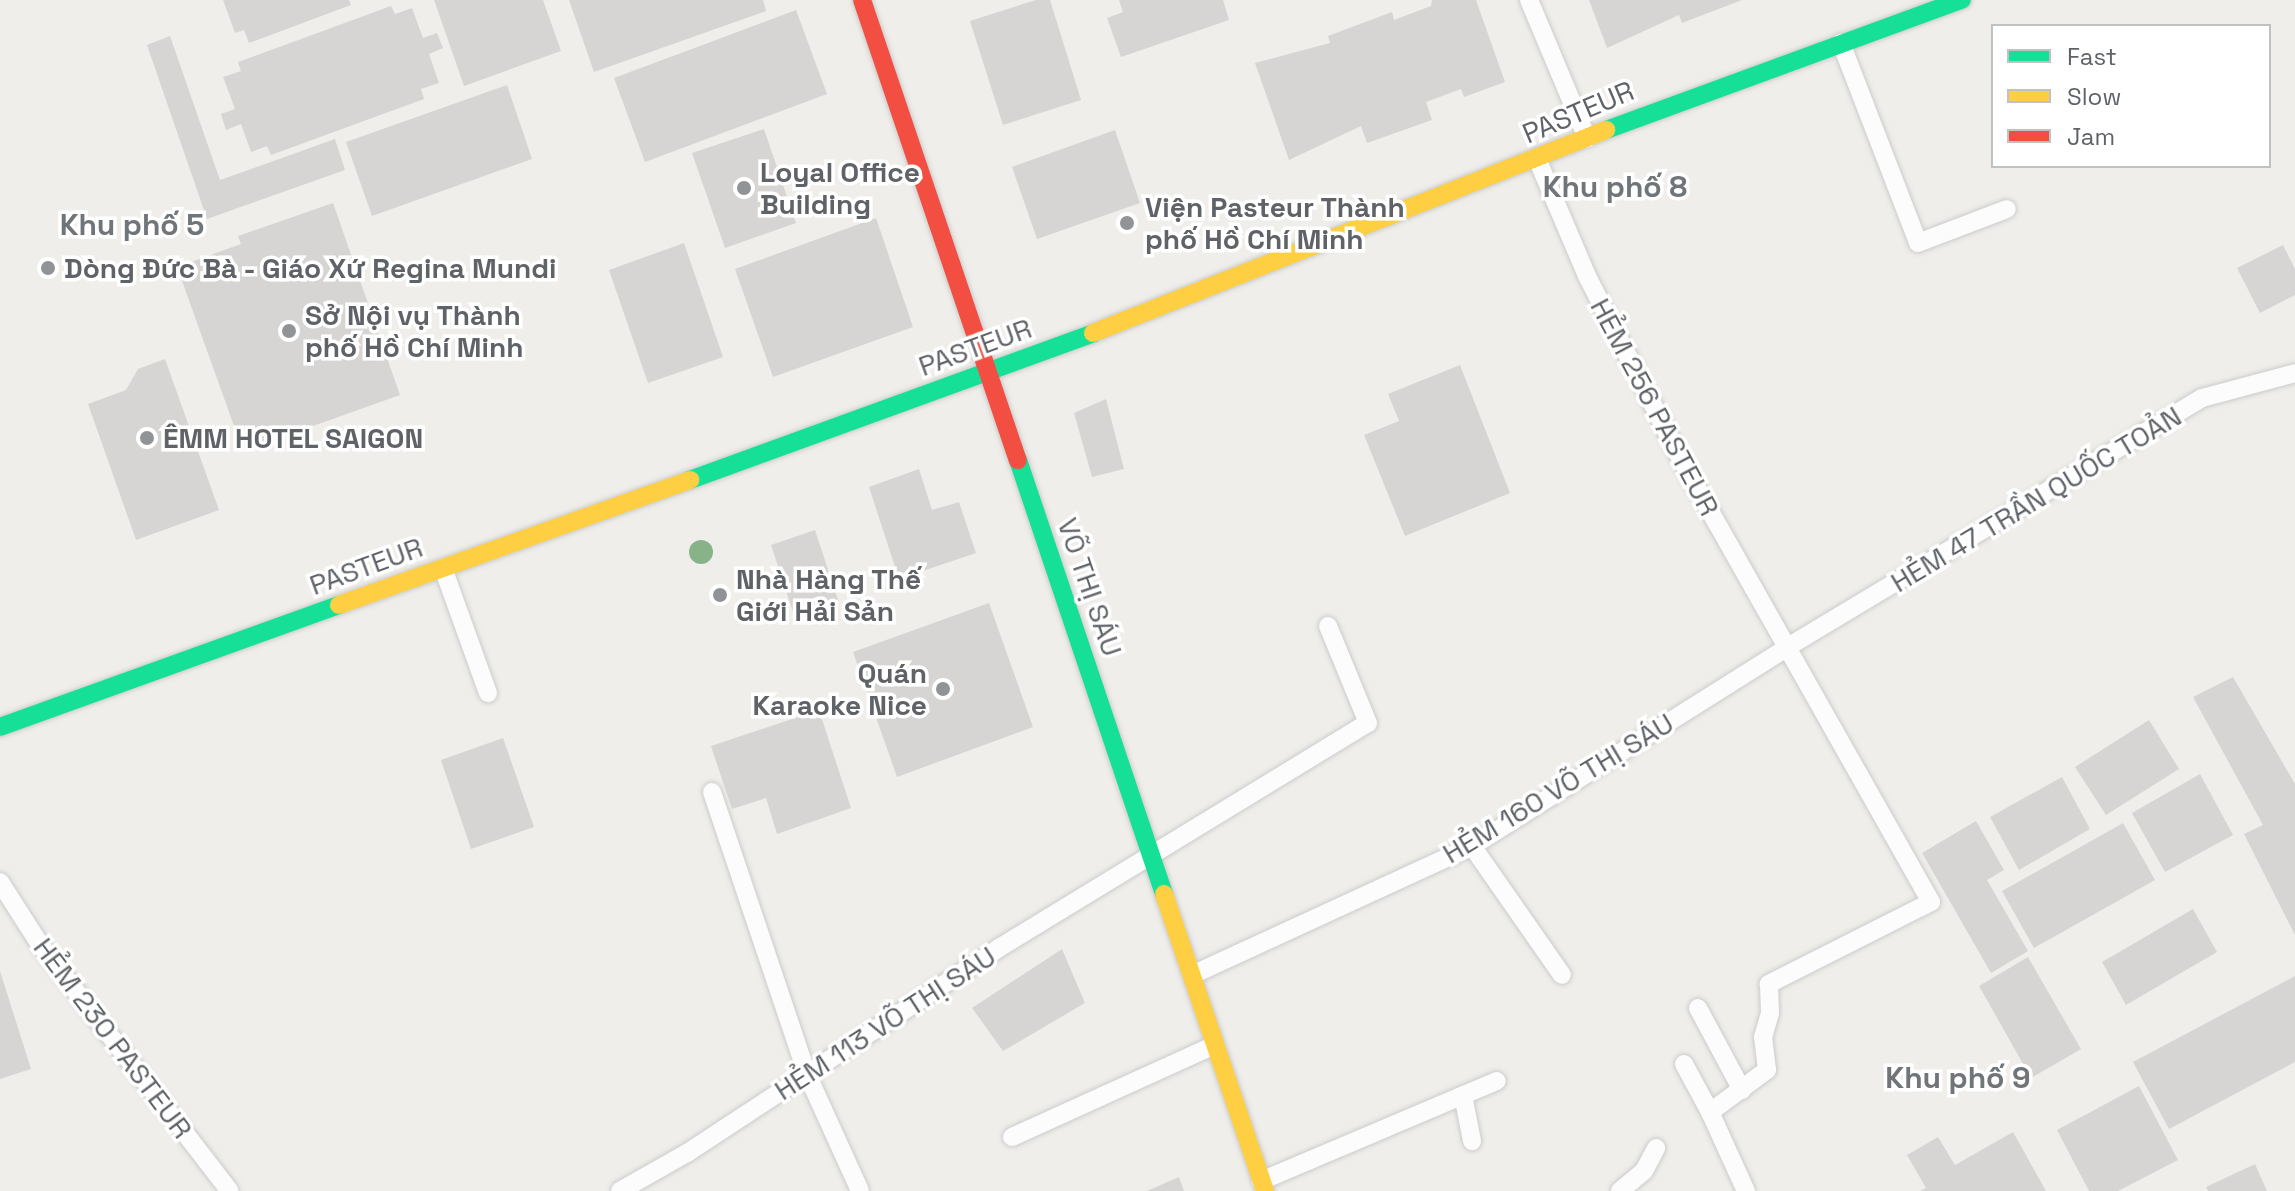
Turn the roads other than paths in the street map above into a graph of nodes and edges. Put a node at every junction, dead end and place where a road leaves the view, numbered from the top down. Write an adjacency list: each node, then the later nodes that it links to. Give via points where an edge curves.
1 (862, 0): 8 (main road, VÕ THỊ SÁU)
2 (1529, 0): 5 (lane)
3 (1962, 0): 4 (main road, PASTEUR)
4 (1841, 43): 5 (main road, PASTEUR); 7 (lane, via 1918,243)
5 (1587, 138): 6 (main road, PASTEUR)
6 (1538, 161): 8 (main road, PASTEUR); 12 (lane, HẺM 256 PASTEUR, via 1587,276)
7 (2007, 209)
8 (988, 373): 10 (main road, PASTEUR); 17 (main road, VÕ THỊ SÁU)
9 (2295, 373): 12 (lane, HẺM 47 TRẦN QUỐC TOẢN, via 2202,398)
10 (443, 568): 13 (lane); 14 (main road, PASTEUR)
11 (1328, 626): 17 (lane, HẺM 113 VÕ THỊ SÁU, via 1368,723)
12 (1786, 648): 16 (lane, HẺM 160 VÕ THỊ SÁU); 26 (lane, HẺM 256 PASTEUR, via 1931,902 1769,984 1770,1013 1763,1037 1767,1070)
13 (488, 693)
14 (0, 727)
15 (712, 792): 24 (lane)
16 (1472, 846): 19 (lane, HẺM 160 VÕ THỊ SÁU); 20 (lane)
17 (1152, 858): 19 (main road, VÕ THỊ SÁU); 24 (lane, HẺM 113 VÕ THỊ SÁU, via 999,948)
18 (0, 882): 33 (lane, HẺM 230 PASTEUR, via 41,946)
19 (1192, 975): 22 (main road, VÕ THỊ SÁU)
20 (1562, 975)
21 (1698, 1008): 26 (lane)
22 (1215, 1045): 29 (lane); 32 (main road, VÕ THỊ SÁU)
23 (1684, 1064): 28 (lane)
24 (807, 1074): 34 (lane, HẺM 113 VÕ THỊ SÁU); 35 (lane)
25 (1497, 1081): 27 (lane)
26 (1742, 1090): 28 (lane)
27 (1463, 1095): 30 (lane); 32 (lane)
28 (1710, 1112): 37 (lane)
29 (1012, 1137)
30 (1472, 1141)
31 (1656, 1148): 36 (lane, via 1644,1171)
32 (1263, 1186)
33 (230, 1191)
34 (620, 1191)
35 (860, 1191)
36 (1620, 1191)
37 (1746, 1191)

